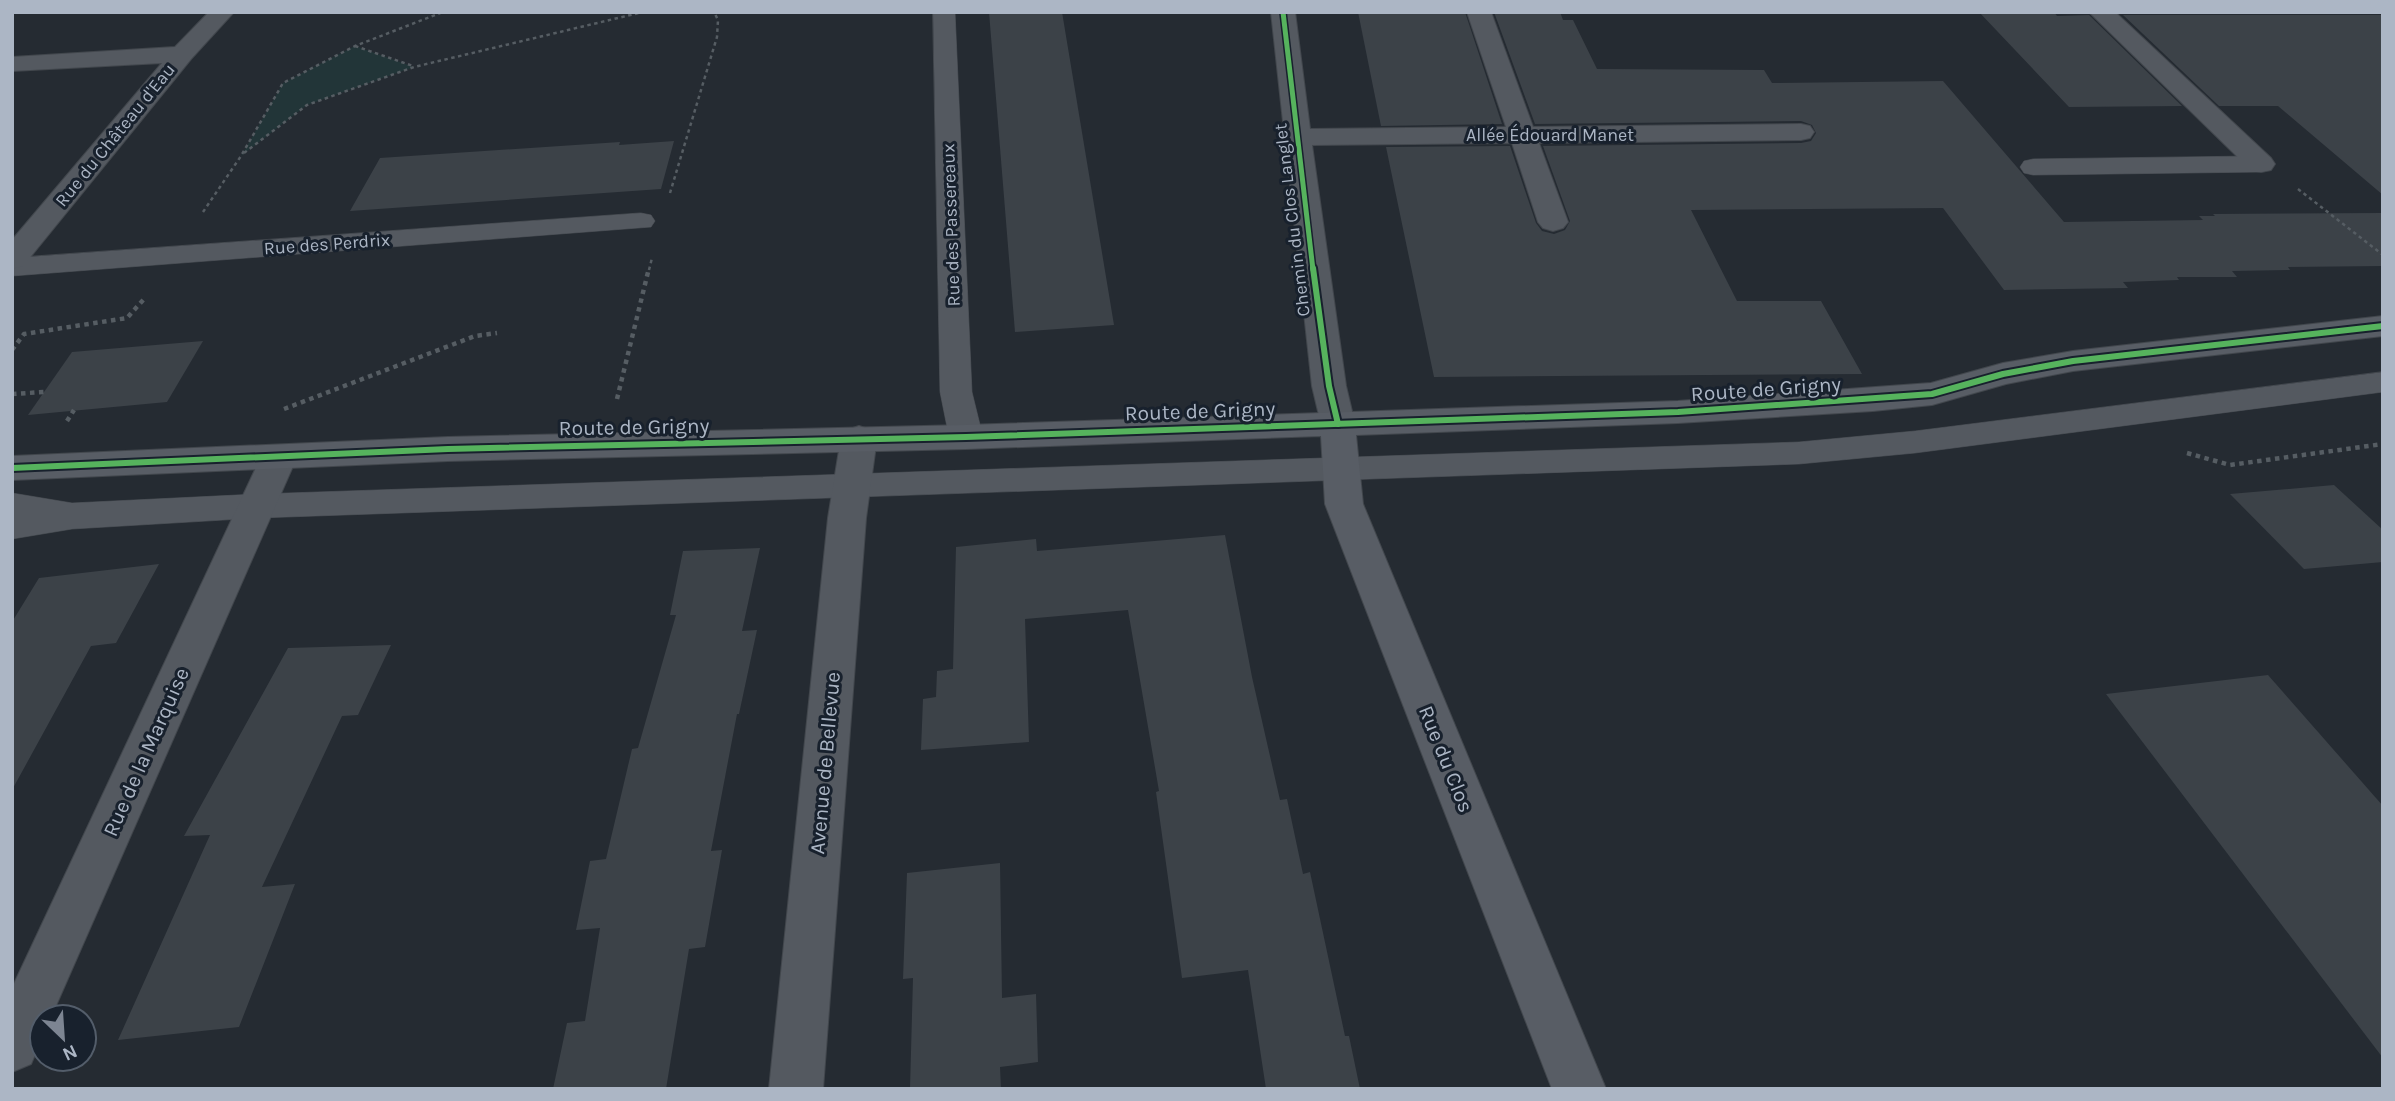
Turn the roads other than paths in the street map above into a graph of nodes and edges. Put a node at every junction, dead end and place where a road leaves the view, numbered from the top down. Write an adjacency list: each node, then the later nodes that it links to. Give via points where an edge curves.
1 (222, 12): 6 (street, Rue du Château d'Eau)
2 (944, 12): 20 (lane, Rue des Passereaux, via 956,392)
3 (1283, 12): 10 (street, Chemin du Clos Langlet)
4 (1479, 12): 9 (street)
5 (2101, 12): 11 (street)
6 (182, 54): 7 (street); 15 (street, Rue du Château d'Eau)
7 (12, 64)
8 (1801, 132): 9 (street, Allée Édouard Manet)
9 (1522, 135): 10 (street, Allée Édouard Manet); 14 (street)
10 (1299, 137): 19 (street, Chemin du Clos Langlet, via 1312,269)
11 (2262, 164): 12 (lane)
12 (2033, 167)
13 (641, 222): 16 (lane, Rue des Perdrix)
14 (1552, 222)
15 (12, 260)
16 (12, 267)
17 (2383, 326): 19 (street, Route de Grigny, via 2073,361 1932,394 1873,400)
18 (2383, 382): 24 (lane, via 1799,453)
19 (1338, 424): 20 (street, Route de Grigny); 24 (street, Rue du Clos)
20 (966, 436): 21 (street, Route de Grigny)
21 (859, 438): 22 (street, Route de Grigny); 25 (street, Avenue de Bellevue)
22 (279, 457): 23 (street, Route de Grigny); 27 (street, Rue de la Marquise)
23 (12, 468)
24 (1339, 469): 25 (lane); 32 (street, Rue du Clos, via 1344,504)
25 (852, 486): 27 (lane); 31 (street, Avenue de Bellevue)
26 (12, 505): 28 (lane)
27 (257, 506): 28 (lane); 30 (street, Rue de la Marquise)
28 (72, 516): 29 (lane)
29 (12, 526)
30 (12, 1046)
31 (796, 1089)
32 (1578, 1089)

